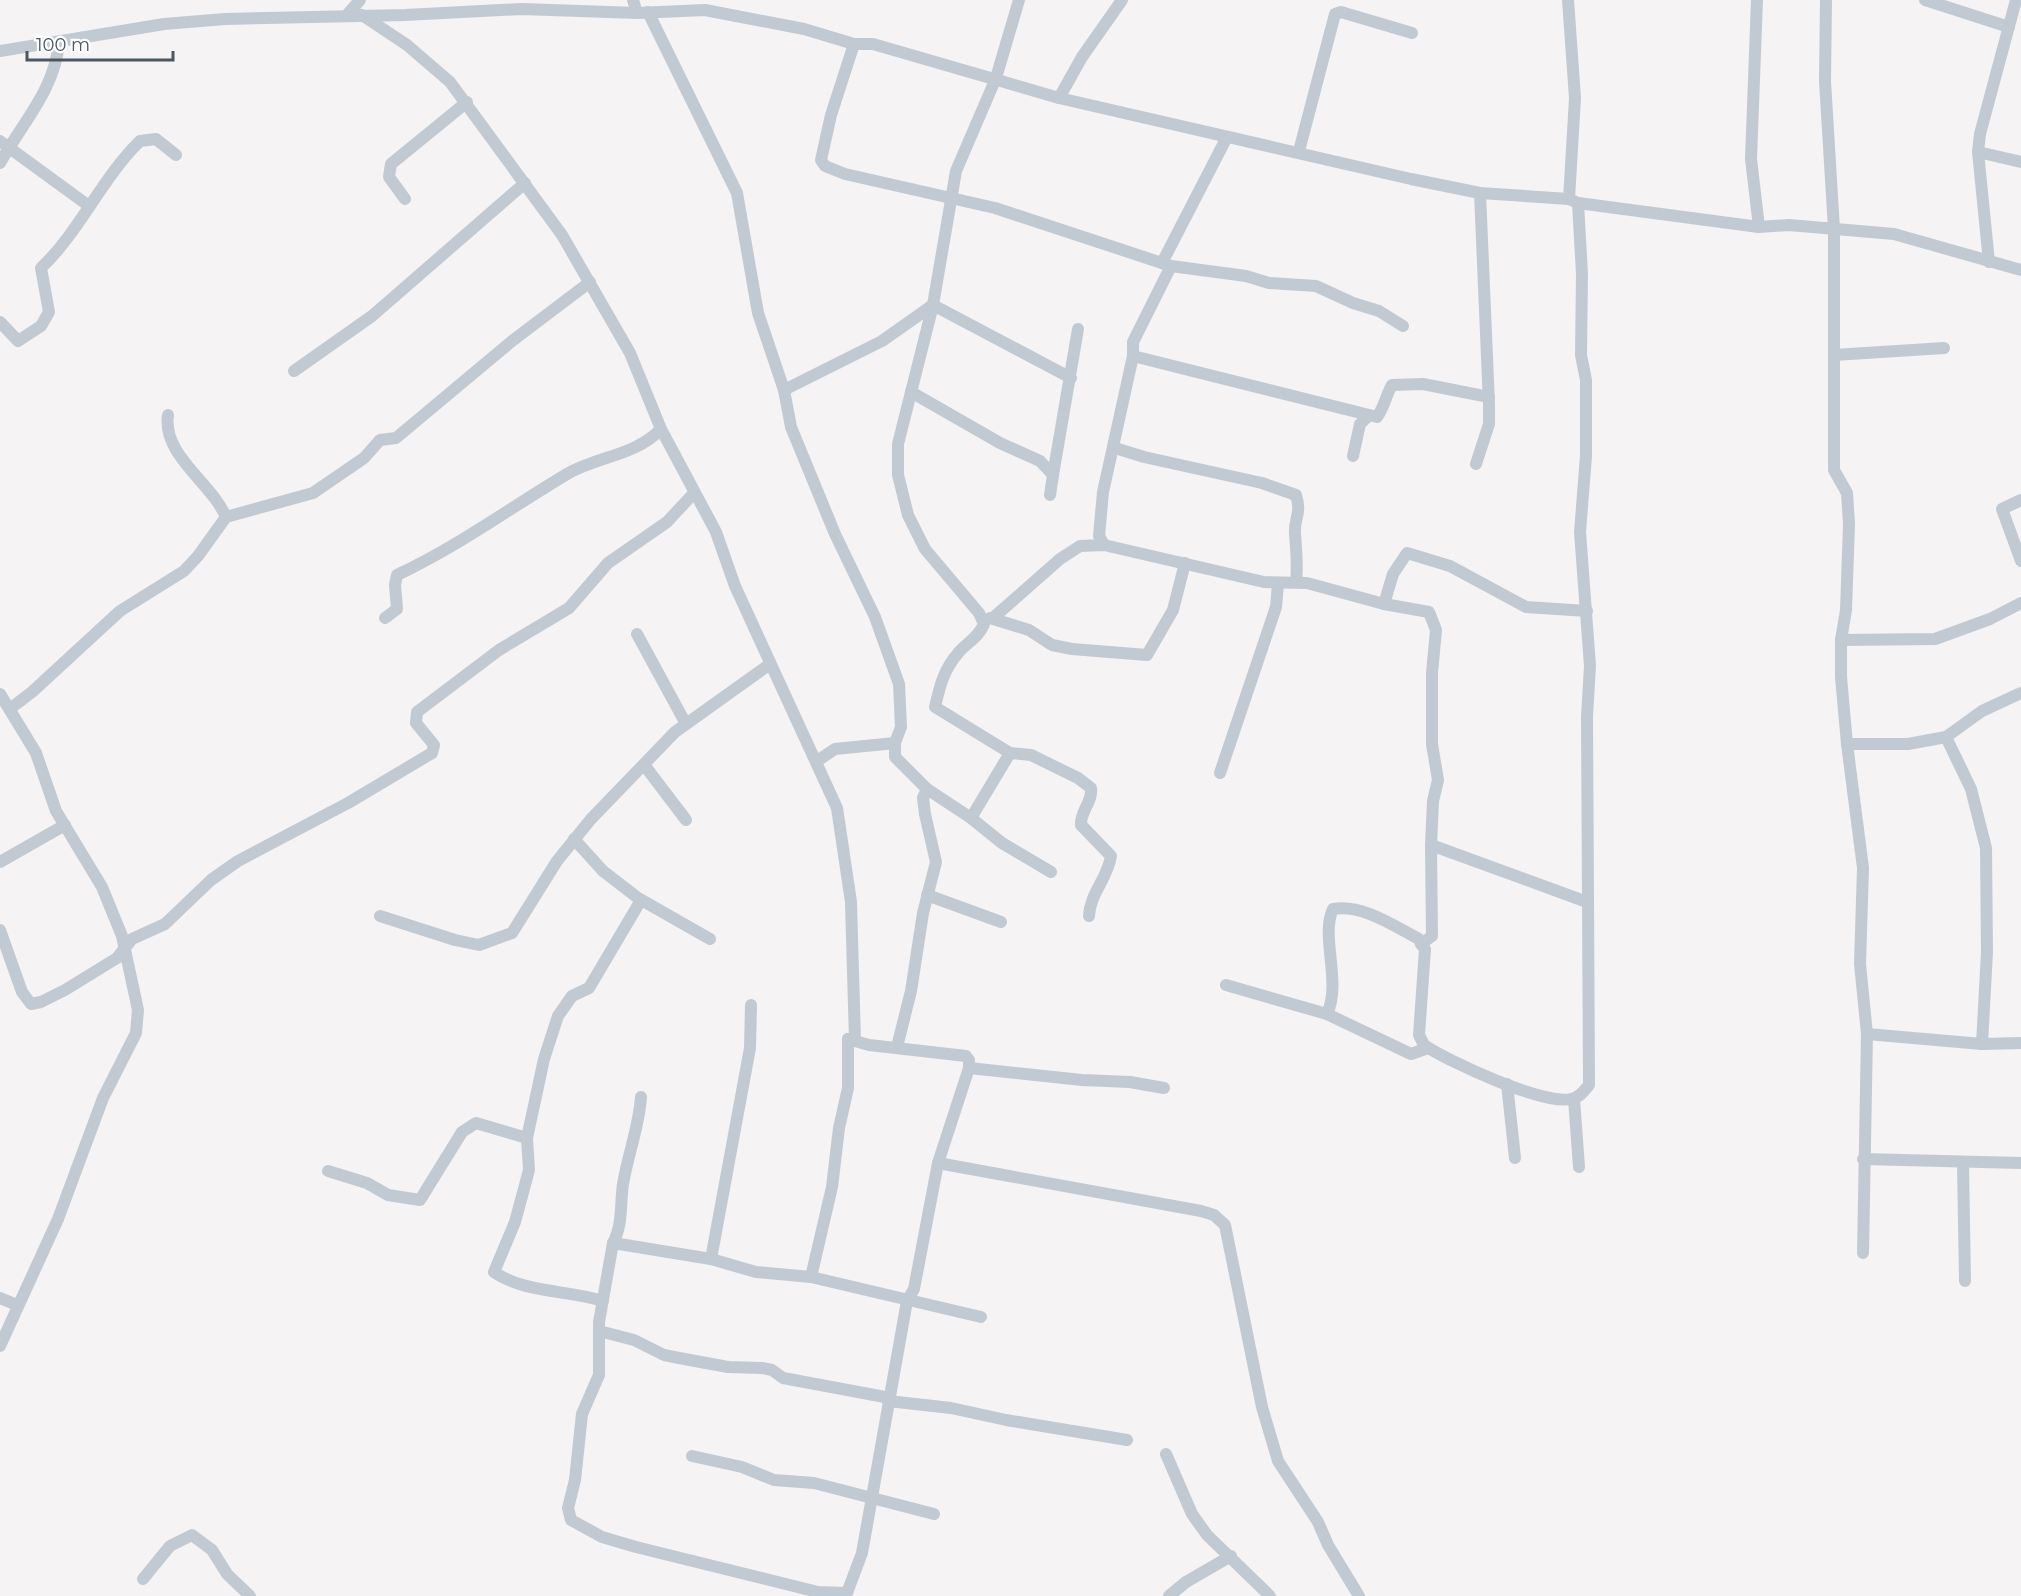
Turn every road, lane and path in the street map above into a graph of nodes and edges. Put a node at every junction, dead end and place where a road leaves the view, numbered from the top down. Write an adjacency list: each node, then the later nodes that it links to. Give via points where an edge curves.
1 (360, 0): 12 (street)
2 (633, 0): 11 (street)
3 (1019, 0): 19 (street)
4 (1122, 0): 20 (street)
5 (1568, 0): 33 (street, via 1575,98)
6 (1757, 0): 35 (street, via 1751,159)
7 (1826, 0): 36 (street, via 1825,81)
8 (1924, 0): 14 (street)
9 (2016, 0): 14 (street)
10 (704, 5): 11 (street); 17 (street)
11 (643, 13): 13 (street, via 522,9); 50 (street, via 737,193 758,313)
12 (347, 15): 13 (street); 16 (street, via 164,24)
13 (361, 15): 21 (street, via 407,45)
14 (2009, 27): 25 (street, via 1985,111)
15 (1412, 33): 24 (street, via 1341,12 1335,14)
16 (59, 42): 18 (street); 23 (street, via 46,90)
17 (854, 44): 19 (street, via 873,44); 31 (street, via 821,160 825,166 845,174)
18 (0, 51)
19 (996, 78): 20 (street); 31 (street, via 956,171)
20 (1059, 98): 22 (street)
21 (467, 102): 29 (street); 32 (street, via 391,164 389,177)
22 (1227, 137): 24 (street); 38 (street)
23 (5, 144): 28 (street); 34 (street)
24 (1299, 151): 30 (street)
25 (1978, 152): 27 (street); 37 (street)
26 (176, 155): 34 (street, via 156,139 140,141 111,173)
27 (2021, 162)
28 (0, 163)
29 (525, 183): 40 (street); 48 (street, via 372,316)
30 (1480, 193): 33 (street); 52 (street)
31 (950, 197): 38 (street); 41 (street)
32 (405, 199)
33 (1573, 201): 35 (street); 71 (street, via 1582,274 1581,355 1586,380 1580,532)
34 (89, 206): 42 (street, via 41,268 49,312 41,326 21,342)
35 (1759, 227): 36 (street)
36 (1834, 229): 37 (street, via 1894,234); 46 (street)
37 (1989, 262): 39 (street)
38 (1167, 264): 43 (street, via 1269,283 1316,286 1379,311); 47 (street, via 1133,342)
39 (2021, 270)
40 (590, 282): 55 (street, via 630,353); 63 (street, via 396,438 380,440 364,458 313,493)
41 (933, 305): 49 (street); 50 (street, via 882,341); 51 (street)
42 (0, 322)
43 (1403, 326)
44 (1077, 329): 49 (street)
45 (1944, 348): 46 (street)
46 (1834, 355): 75 (street, via 1834,470 1847,493 1849,525)
47 (1133, 356): 54 (street); 56 (street)
48 (294, 371)
49 (1071, 378): 59 (street)
50 (784, 390): 82 (street, via 791,427 806,466 891,658 899,684 901,715)
51 (910, 392): 59 (street, via 1009,448 1040,461); 73 (street, via 897,462 908,515 925,549)
52 (1489, 397): 54 (street, via 1423,384 1392,385 1382,411 1377,417); 58 (street, via 1489,424)
53 (168, 415): 63 (street, via 168,436)
54 (1368, 416): 57 (street, via 1360,424)
55 (661, 429): 60 (street); 72 (street, via 621,455 567,474 425,562 397,575 398,609)
56 (1115, 448): 64 (street, via 1099,524); 67 (street, via 1262,483 1296,495 1300,512 1295,527)
57 (1353, 456)
58 (1476, 464)
59 (1053, 475): 61 (street)
60 (694, 493): 76 (street, via 716,532); 105 (street, via 667,522 608,563 569,608 499,650 417,712 416,723 434,745 432,753 238,861 211,880 165,924 132,939)
61 (1050, 495)
62 (2021, 500): 65 (street, via 2002,509)
63 (226, 517): 79 (street, via 184,571 120,611)
64 (1104, 545): 66 (street); 73 (street, via 1080,546)
65 (2021, 561)
66 (1185, 563): 68 (street); 73 (street, via 1173,610 1147,655 1053,645 1029,630)
67 (1296, 582): 68 (street); 70 (street)
68 (1278, 584): 87 (street, via 1276,607)
69 (2021, 603): 75 (street, via 1990,620 1935,639)
70 (1384, 604): 71 (street, via 1393,574 1407,553 1450,566 1526,607); 93 (street, via 1429,612 1436,630 1432,744 1437,780)
71 (1587, 611): 98 (street)
72 (385, 618)
73 (988, 618): 84 (street, via 981,632 944,671 935,707)
74 (637, 634): 80 (street)
75 (1841, 640): 83 (street)
76 (770, 664): 80 (street); 85 (street)
77 (2021, 693): 81 (street, via 1982,711)
78 (0, 694): 79 (street)
79 (11, 708): 91 (street, via 36,753 49,794)
80 (686, 724): 86 (street)
81 (1946, 737): 83 (street, via 1908,744); 112 (street, via 1971,789 1986,848 1988,952)
82 (895, 743): 85 (street, via 835,748); 88 (street, via 895,757)
83 (1846, 744): 109 (street, via 1863,868 1860,964)
84 (1010, 753): 89 (street); 100 (street, via 1031,755 1091,788 1092,798 1084,809 1082,825 1111,856 1095,890)
85 (817, 761): 110 (street, via 837,807 851,902 855,1041)
86 (645, 766): 90 (street); 92 (street)
87 (1220, 773)
88 (927, 789): 89 (street); 96 (street, via 923,798 936,862)
89 (971, 818): 95 (street, via 1002,843)
90 (686, 820)
91 (65, 825): 94 (street); 105 (street, via 102,887)
92 (574, 839): 97 (street, via 603,871); 99 (street, via 512,933 479,945)
93 (1431, 845): 98 (street); 104 (street, via 1433,929 1429,939)
94 (0, 862)
95 (1051, 872)
96 (927, 895): 101 (street); 113 (street)
97 (641, 900): 103 (street); 120 (street, via 589,988 572,996 558,1016)
98 (1587, 902): 119 (street, via 1589,1085)
99 (380, 916)
100 (1089, 916)
101 (1000, 922)
102 (0, 930): 105 (street, via 22,992 31,1004 65,990 117,958)
103 (710, 939)
104 (1420, 944): 108 (street, via 1419,939 1380,919 1348,908 1334,909 1330,918 1332,998); 114 (street, via 1425,949 1419,1035)
105 (123, 948): 136 (street, via 138,1010 136,1033 102,1098 58,1219)
106 (1226, 986): 108 (street)
107 (751, 1005): 130 (street, via 750,1048)
108 (1327, 1014): 114 (street, via 1411,1054)
109 (1867, 1034): 112 (street); 122 (street)
110 (848, 1039): 113 (street); 131 (street, via 848,1088 838,1128 830,1196)
111 (2021, 1043): 112 (street)
112 (1982, 1044)
113 (897, 1047): 115 (street, via 966,1056)
114 (1428, 1048): 116 (street)
115 (969, 1068): 117 (street); 124 (street)
116 (1507, 1084): 119 (street, via 1537,1095); 121 (street)
117 (1164, 1088)
118 (641, 1097): 128 (street, via 624,1182 619,1233)
119 (1574, 1099): 126 (street)
120 (527, 1138): 127 (street, via 476,1123 462,1132 420,1200 388,1195 367,1183); 134 (street, via 529,1170 515,1222 494,1272 507,1281)
121 (1515, 1158)
122 (1863, 1160): 123 (street); 129 (street)
123 (1963, 1162): 125 (street); 132 (street)
124 (938, 1163): 135 (street, via 914,1289); 152 (street, via 1140,1198 1201,1211 1220,1220 1278,1461)
125 (2021, 1163)
126 (1579, 1167)
127 (328, 1171)
128 (613, 1243): 130 (street); 134 (street)
129 (1863, 1253)
130 (711, 1259): 131 (street, via 756,1272)
131 (811, 1277): 135 (street)
132 (1965, 1281)
133 (0, 1298): 136 (street)
134 (603, 1301): 138 (street)
135 (907, 1301): 137 (street); 140 (street)
136 (17, 1305): 139 (street)
137 (981, 1317)
138 (599, 1331): 140 (street, via 639,1341 664,1355 728,1367 772,1370 783,1378 852,1389); 148 (street, via 599,1376 580,1425 568,1508 570,1520 602,1537 636,1547 818,1592)
139 (0, 1346)
140 (888, 1401): 141 (street, via 951,1408); 144 (street)
141 (1127, 1440)
142 (1166, 1454): 146 (street, via 1192,1514 1207,1535)
143 (692, 1456): 144 (street, via 742,1467 774,1480 814,1482 855,1491)
144 (870, 1499): 145 (street); 148 (street, via 862,1553)
145 (934, 1514)
146 (1231, 1556): 150 (street); 151 (street)
147 (143, 1579): 149 (street, via 170,1546 192,1535 212,1550 227,1574)
148 (848, 1594)
149 (250, 1596)
150 (1169, 1596)
151 (1270, 1596)
152 (1359, 1596)

